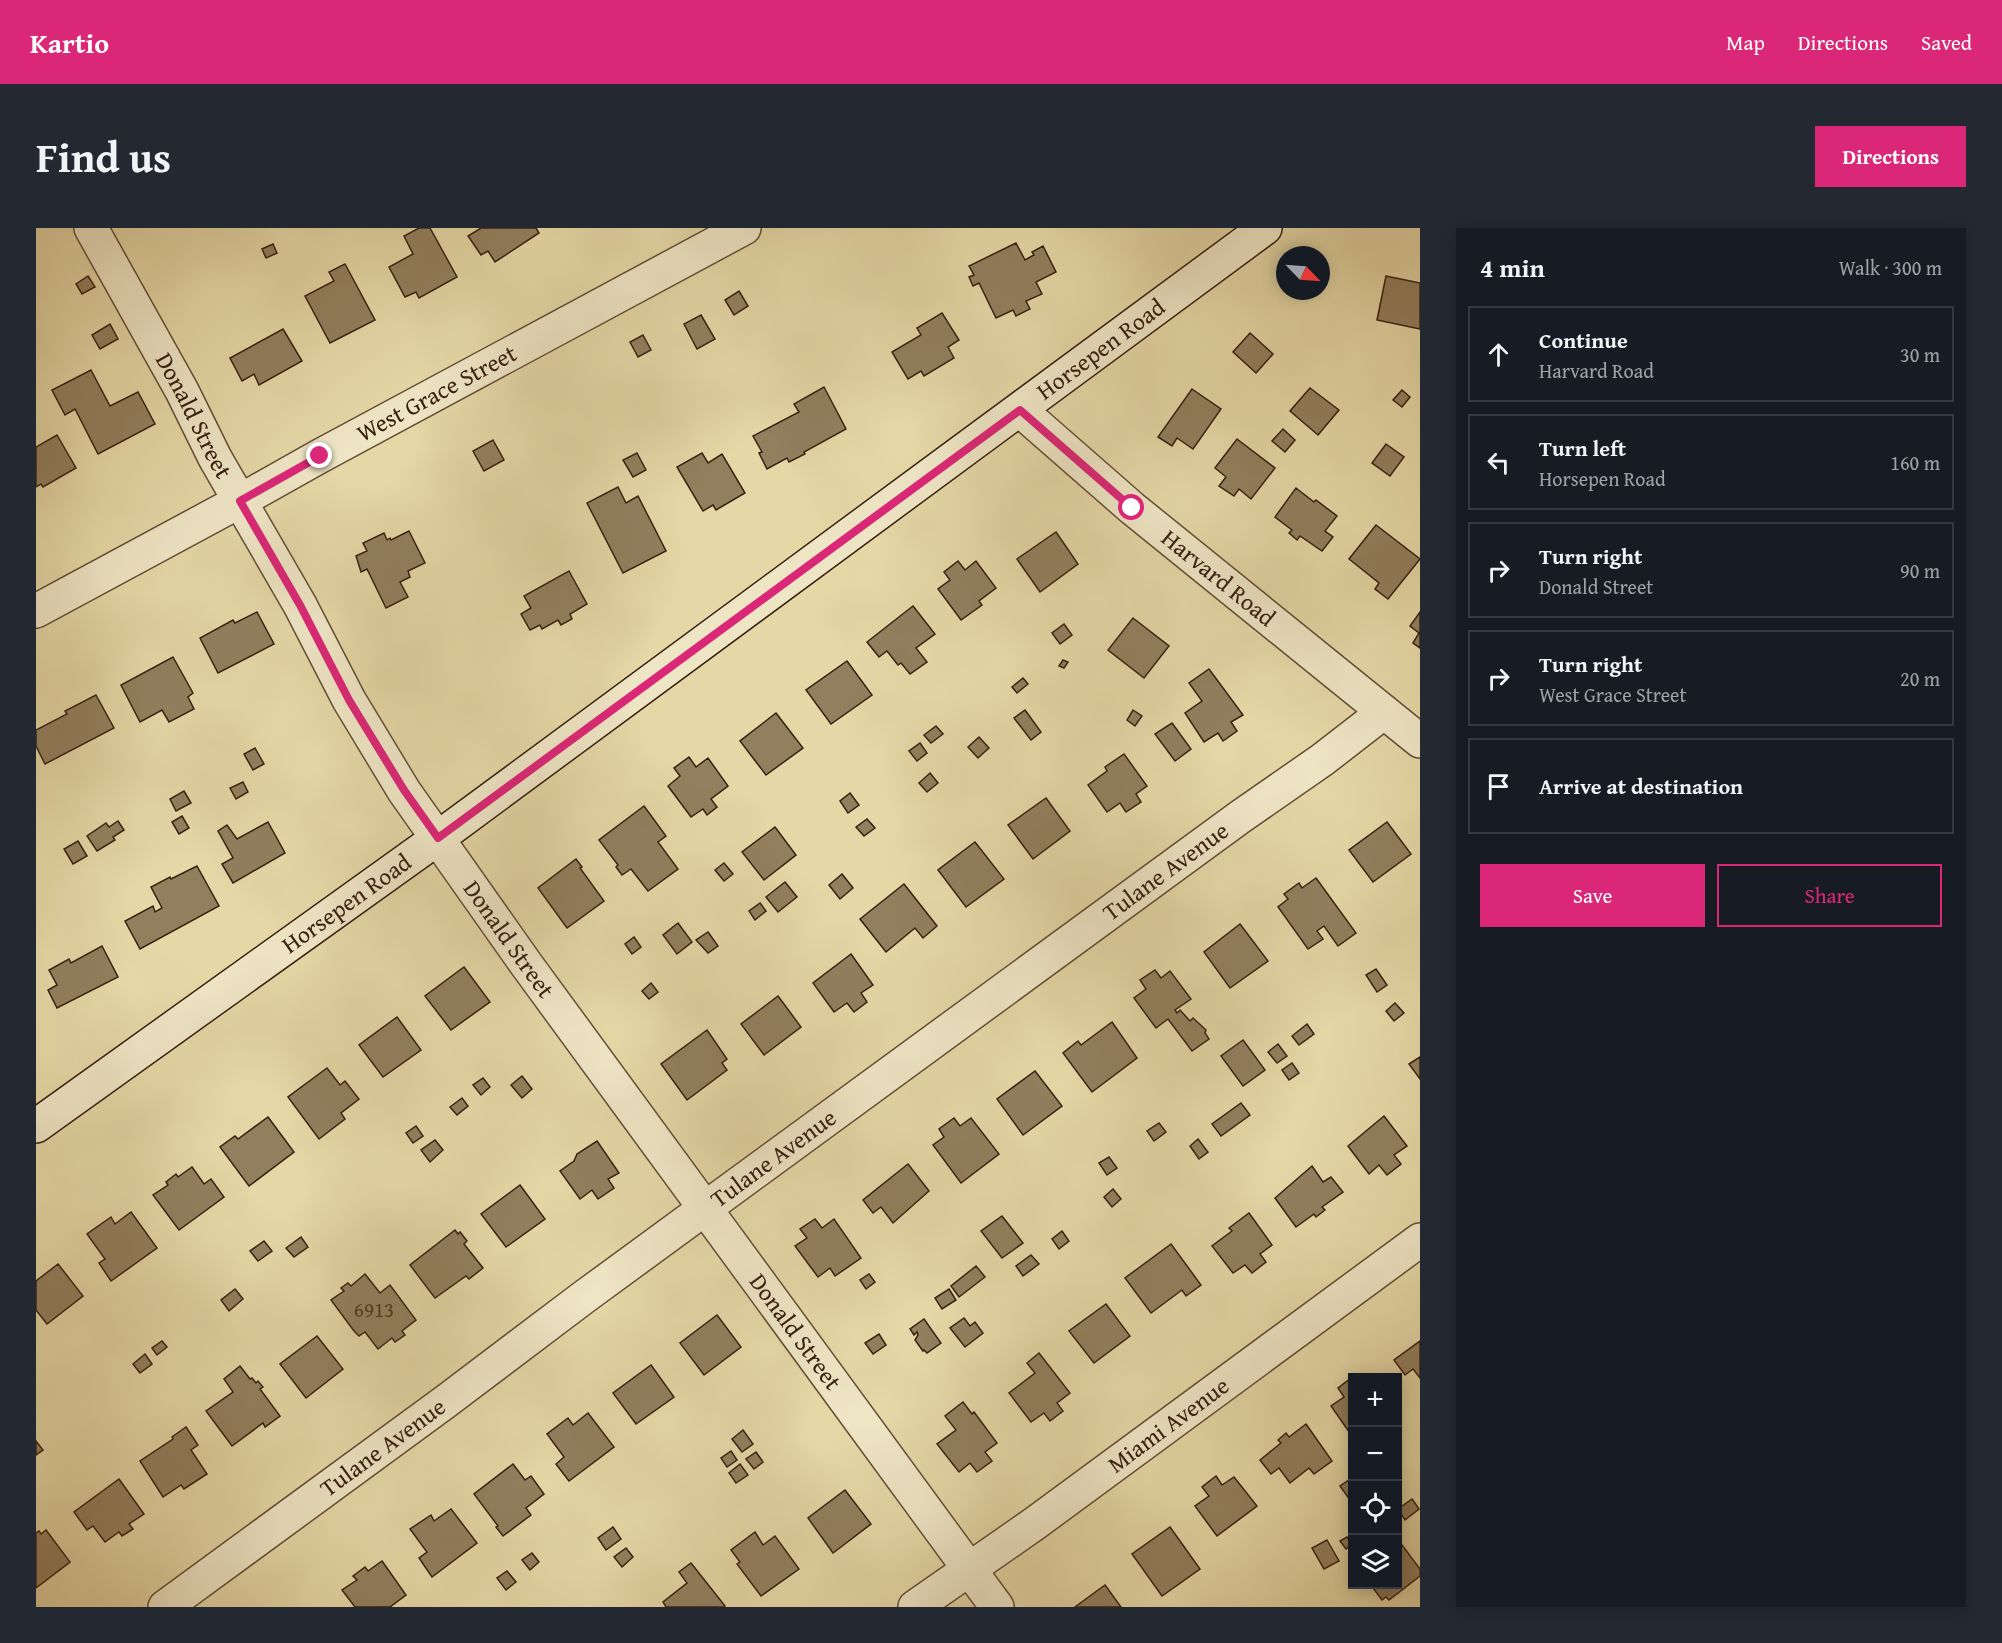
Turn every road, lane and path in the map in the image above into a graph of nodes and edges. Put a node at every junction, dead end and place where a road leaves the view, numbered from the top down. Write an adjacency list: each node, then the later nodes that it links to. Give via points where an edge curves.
1 (91, 228): 5 (street, Donald Street)
2 (744, 228): 5 (street, West Grace Street)
3 (1265, 228): 4 (street, Horsepen Road)
4 (1020, 410): 7 (street, Harvard Road, via 1132,508); 9 (street, Horsepen Road)
5 (240, 501): 6 (street, West Grace Street); 9 (street, Donald Street, via 349,700)
6 (36, 611)
7 (1384, 712): 8 (street, Harvard Road); 11 (street, Tulane Avenue)
8 (1420, 741)
9 (438, 838): 10 (street, Horsepen Road); 11 (street, Donald Street)
10 (36, 1126)
11 (706, 1208): 13 (street, Donald Street); 14 (street, Tulane Avenue)
12 (1420, 1240): 13 (street, Miami Avenue)
13 (969, 1569): 15 (street, Miami Avenue); 16 (street, Donald Street)
14 (165, 1607)
15 (915, 1607)
16 (996, 1607)

